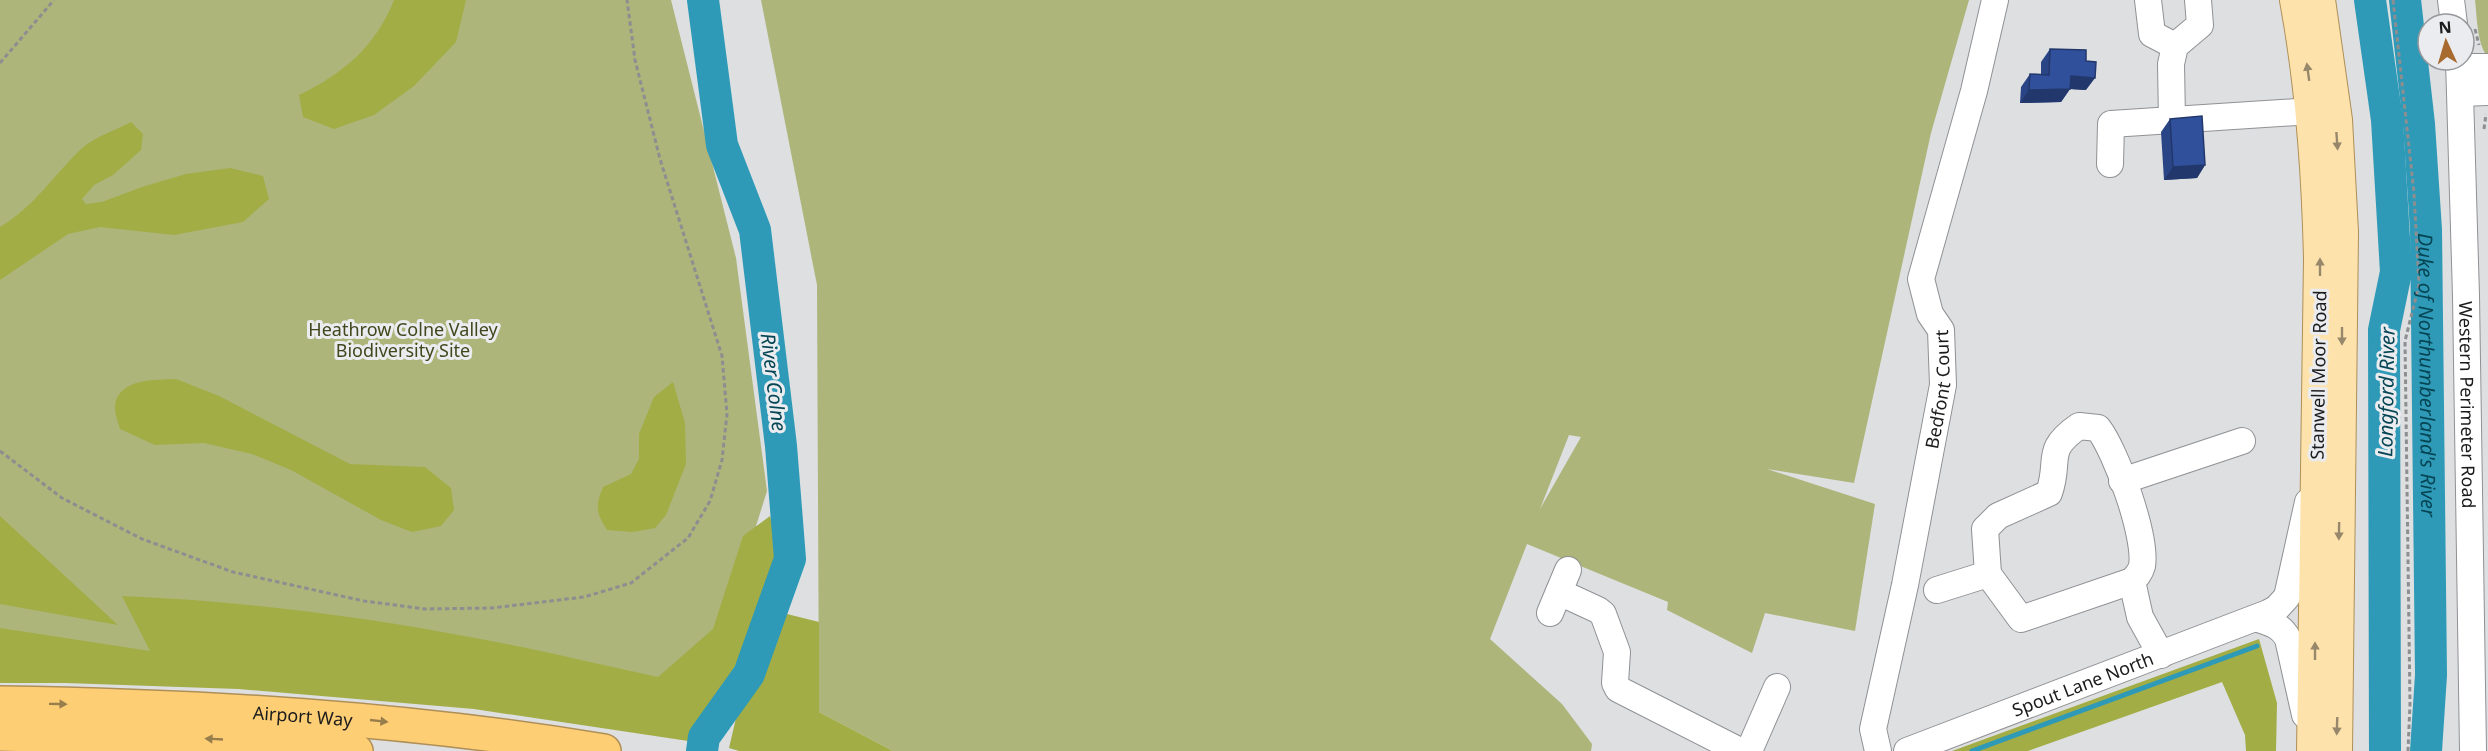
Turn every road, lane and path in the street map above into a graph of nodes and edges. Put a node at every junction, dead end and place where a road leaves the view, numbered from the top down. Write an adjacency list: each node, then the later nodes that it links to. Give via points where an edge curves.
1 (54, 0): 10 (path)
2 (627, 0): 18 (path, via 635,60 660,159 722,356 727,414 722,460 710,501 688,538 631,583 584,597 492,608 424,609 364,601 233,572 142,539 62,498)
3 (1995, 0): 34 (street, Bedfont Court, via 1974,91 1921,279 1930,314 1941,330 1943,385 1873,729)
4 (2148, 0): 9 (street, via 2152,34)
5 (2198, 0): 9 (street, via 2200,25)
6 (2296, 0): 14 (main road, Stanwell Moor Road, one-way to 6)
7 (2319, 0): 37 (main road, Stanwell Moor Road, one-way to 37, via 2332,88 2342,232)
8 (2393, 0): 38 (path, via 2414,193 2419,285 2405,341)
9 (2175, 46): 15 (street, via 2171,64)
10 (0, 63)
11 (2460, 72): 13 (street, Western Perimeter Road)
12 (2488, 92): 13 (street)
13 (2461, 93): 39 (street, Western Perimeter Road)
14 (2312, 111): 15 (street); 19 (main road, Stanwell Moor Road, one-way to 14, via 2320,259)
15 (2172, 121): 16 (street, via 2111,124)
16 (2110, 164)
17 (2242, 441): 20 (street)
18 (0, 451)
19 (2317, 461): 25 (street, Spout Lane North, via 2287,597); 36 (main road, Stanwell Moor Road, one-way to 19)
20 (2122, 481): 21 (street, via 2108,441 2098,428 2079,426 2061,438 2055,451 2049,493 1998,516 1985,529); 22 (street, via 2137,523 2142,555 2138,576)
21 (1988, 574): 22 (street, via 2021,619); 23 (street)
22 (2132, 581): 26 (street, via 2140,617)
23 (1937, 590)
24 (1559, 591): 32 (street, via 1603,614 1617,652 1618,689)
25 (2258, 619): 26 (street, Spout Lane North); 36 (street, via 2272,623 2289,639)
26 (2161, 655): 35 (street, Spout Lane North)
27 (1777, 687): 33 (street)
28 (0, 703): 31 (highway, Airport Way, one-way to 31, via 298,714 417,725)
29 (0, 734): 30 (highway, Airport Way, one-way to 29, via 251,741)
30 (356, 751)
31 (604, 751)
32 (1740, 751)
33 (1749, 751)
34 (1878, 751)
35 (1906, 751)
36 (2312, 751)
37 (2336, 751)
38 (2408, 751)
39 (2473, 751)

